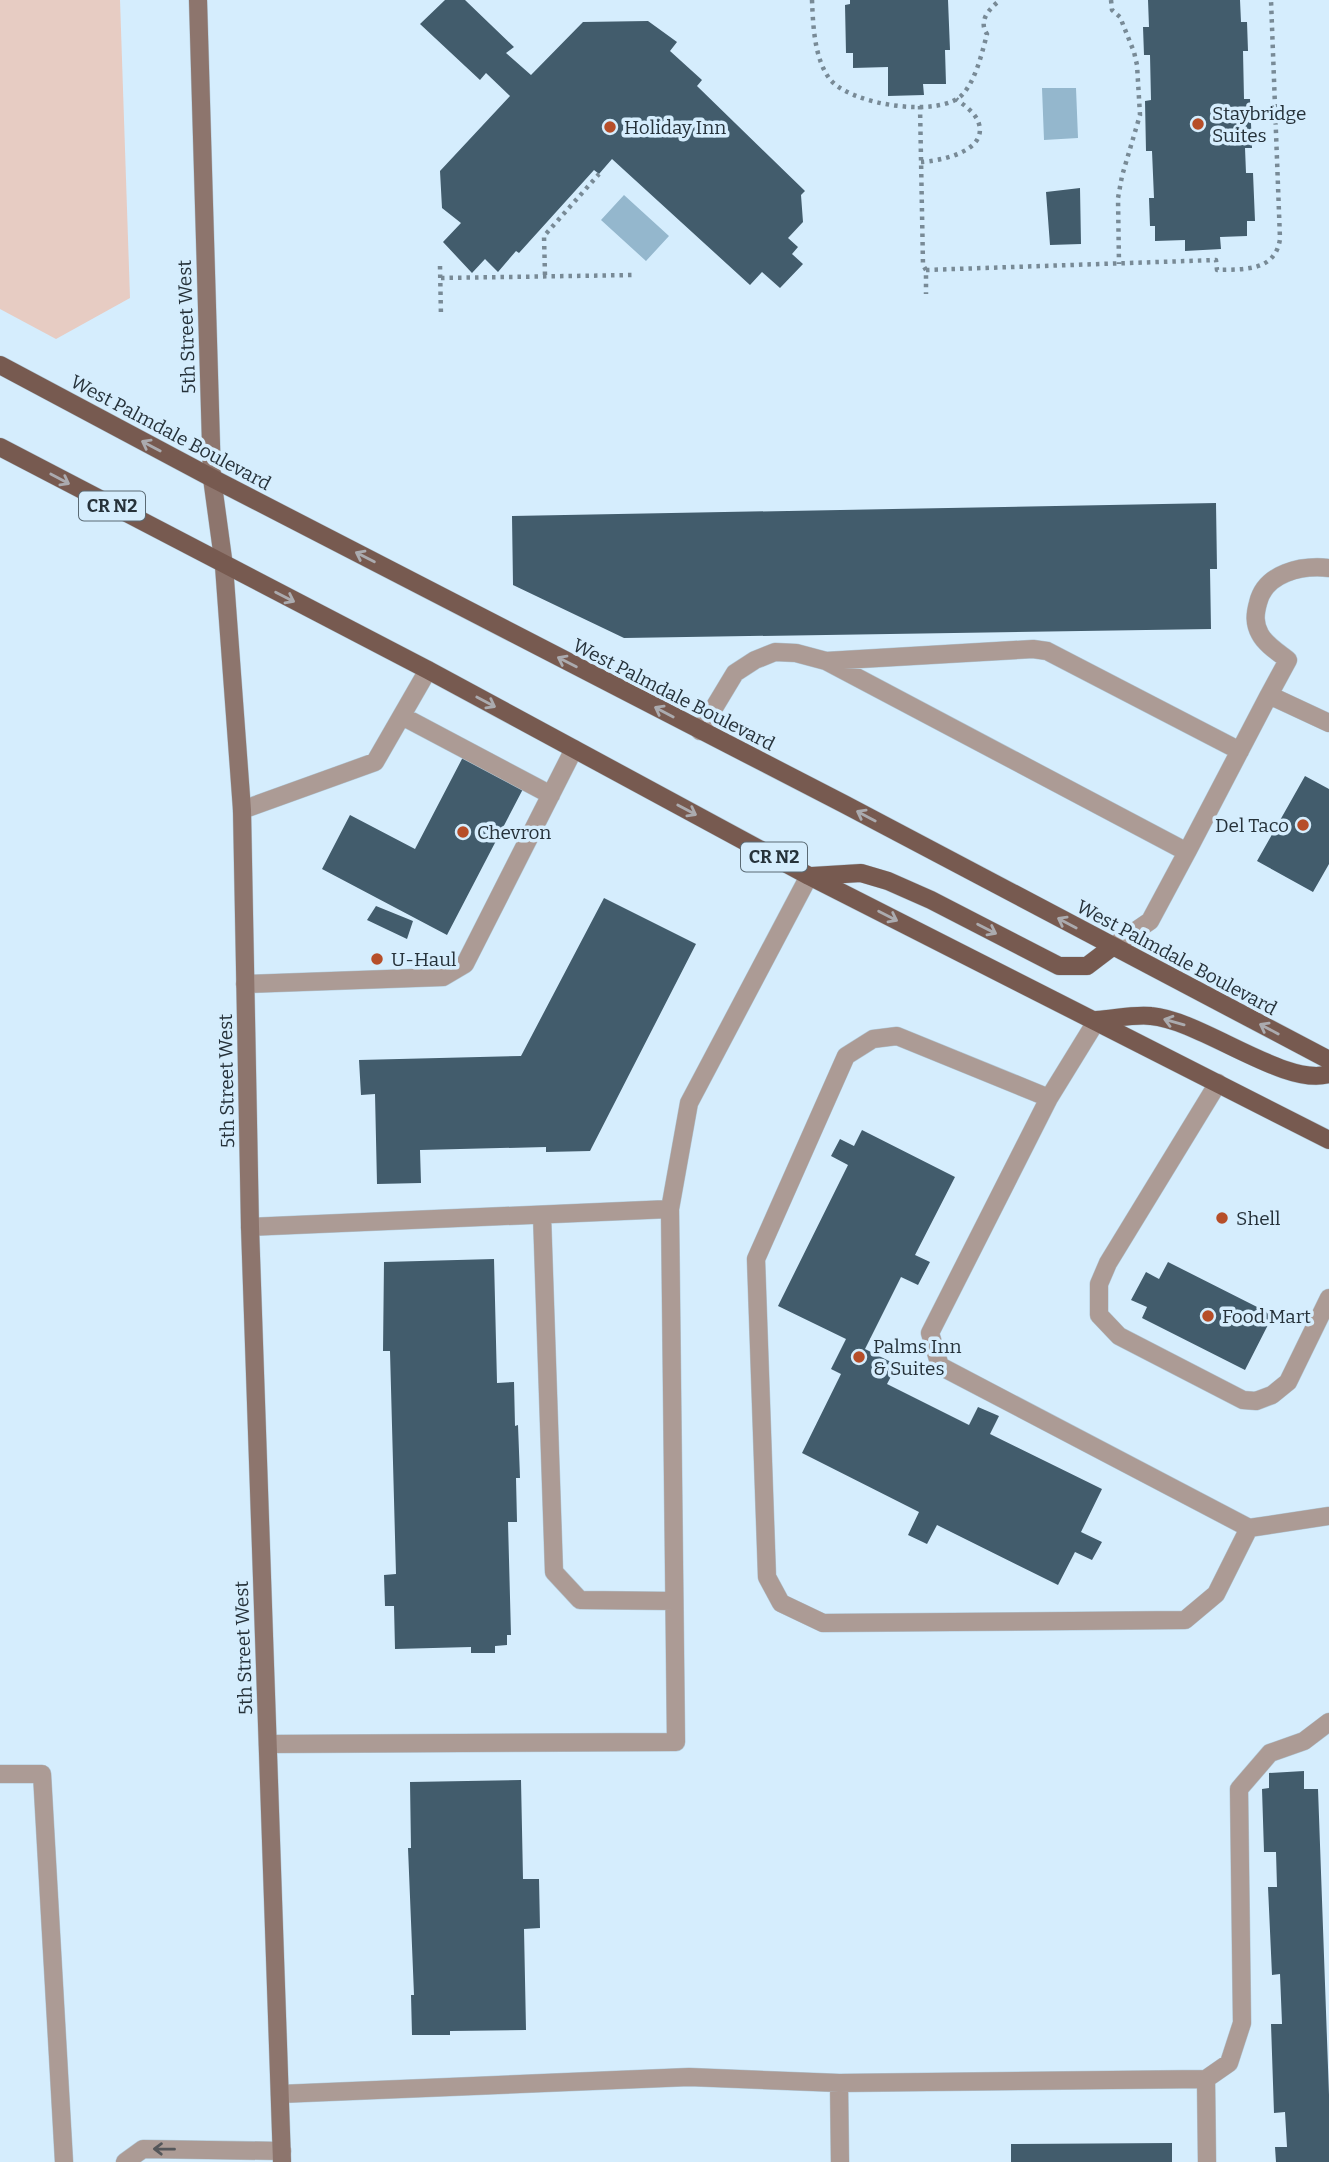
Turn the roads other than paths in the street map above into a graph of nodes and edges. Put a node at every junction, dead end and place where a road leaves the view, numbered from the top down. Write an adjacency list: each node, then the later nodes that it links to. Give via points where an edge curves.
1 (198, 0): 4 (street, 5th Street West)
2 (0, 365): 4 (main road, West Palmdale Boulevard, one-way to 2)
3 (0, 447): 5 (main road, CR N2, one-way to 5)
4 (212, 478): 5 (street, 5th Street West); 12 (main road, West Palmdale Boulevard, one-way to 4)
5 (224, 566): 8 (main road, CR N2, one-way to 8); 16 (street, 5th Street West)
6 (1329, 568): 9 (street, via 1285,574 1269,580 1260,593 1254,617 1261,636 1288,660)
7 (826, 661): 12 (street, via 775,652 755,660 735,673); 14 (street, via 1047,651); 17 (street)
8 (428, 670): 10 (street); 13 (main road, CR N2, one-way to 13)
9 (1269, 695): 11 (street); 14 (street)
10 (402, 716): 15 (street); 16 (street, via 375,762)
11 (1329, 723)
12 (700, 732): 19 (main road, West Palmdale Boulevard, one-way to 12)
13 (574, 750): 15 (street); 18 (main road, CR N2, one-way to 18)
14 (1240, 751): 17 (street)
15 (551, 796): 20 (street, via 465,964 443,976)
16 (242, 810): 20 (street, 5th Street West)
17 (1188, 852): 19 (street, via 1150,920)
18 (809, 876): 19 (main road, one-way to 19, via 861,873 888,881 1059,967 1087,966); 21 (main road, CR N2, one-way to 21); 27 (street, via 689,1103)
19 (1112, 947): 22 (main road, West Palmdale Boulevard, one-way to 19)
20 (245, 984): 29 (street, 5th Street West)
21 (1097, 1020): 23 (main road, one-way to 21, via 1297,1073 1195,1028 1151,1016); 24 (main road, CR N2); 25 (street)
22 (1329, 1060)
23 (1329, 1074)
24 (1218, 1083): 26 (main road, CR N2); 30 (street, via 1108,1263 1099,1284 1099,1315 1119,1336 1243,1400 1256,1401 1288,1382)
25 (1049, 1098): 32 (street, via 930,1333 940,1366); 32 (street, via 897,1036 873,1039 846,1056 756,1259 766,1577 781,1603 823,1623 1185,1620 1216,1594)
26 (1329, 1140)
27 (670, 1209): 28 (street); 33 (street)
28 (542, 1215): 29 (street); 33 (street, via 554,1572 580,1600)
29 (250, 1227): 35 (street, 5th Street West)
30 (1329, 1297)
31 (1329, 1516): 32 (street)
32 (1249, 1528)
33 (674, 1601): 35 (street, via 676,1742)
34 (1329, 1722): 37 (street, via 1304,1741 1270,1753 1240,1789 1242,2023 1228,2063)
35 (268, 1744): 39 (street, 5th Street West)
36 (0, 1774): 41 (street, via 42,1774)
37 (1206, 2079): 38 (street); 44 (street)
38 (839, 2084): 39 (street, via 689,2077); 43 (street)
39 (280, 2094): 40 (street, 5th Street West)
40 (282, 2157): 42 (street, one-way to 42, via 143,2149)
41 (64, 2162)
42 (125, 2162)
43 (840, 2162)
44 (1207, 2162)

